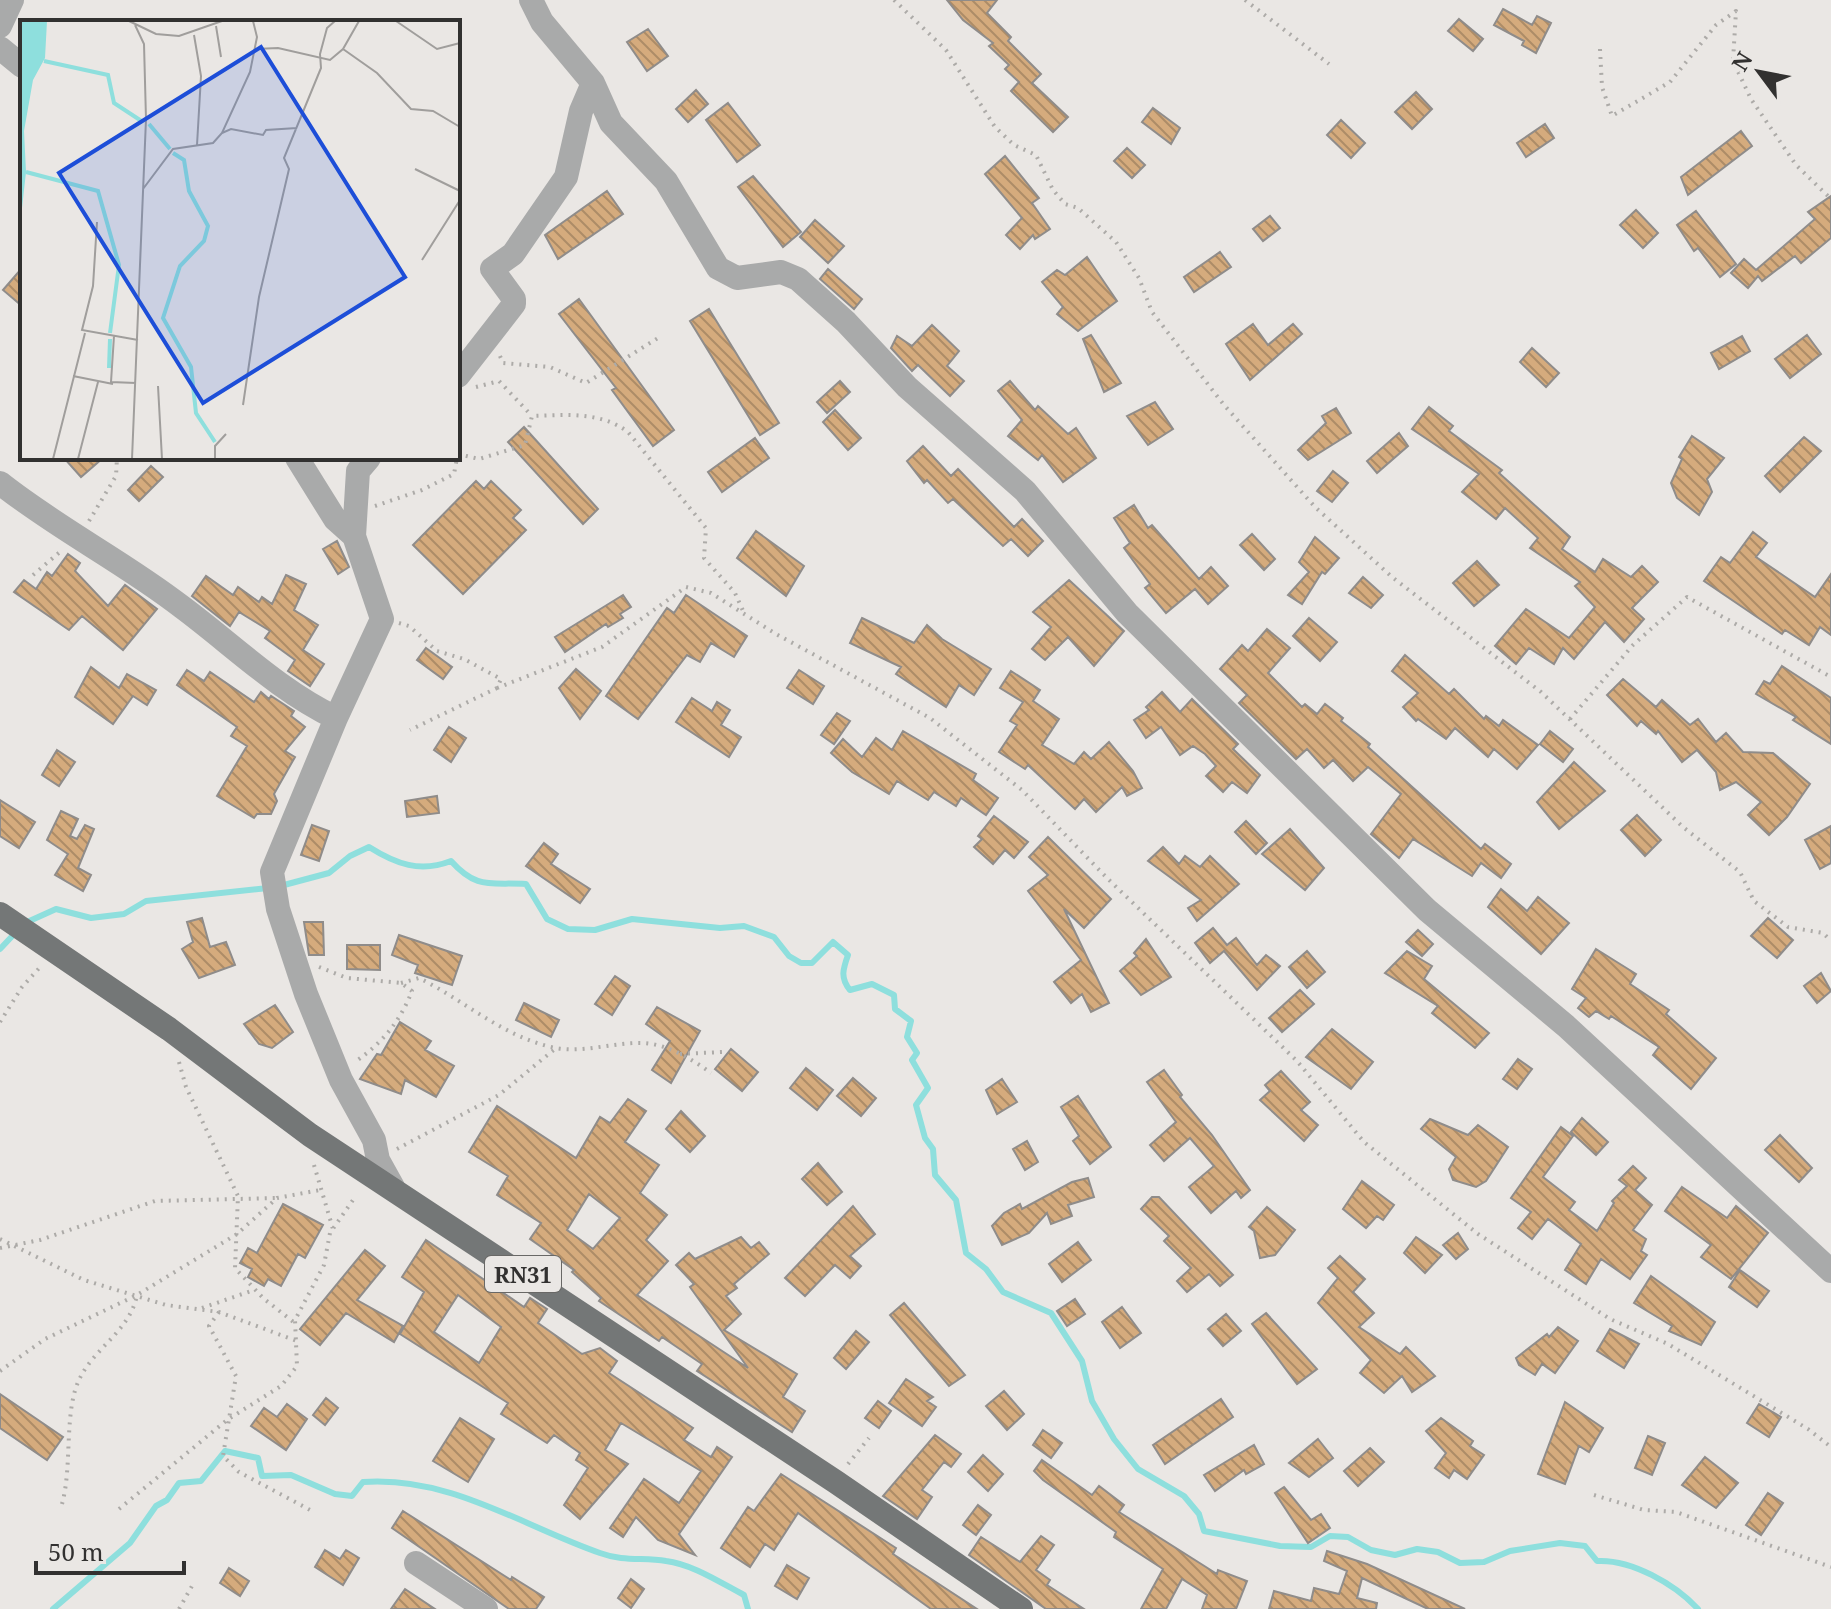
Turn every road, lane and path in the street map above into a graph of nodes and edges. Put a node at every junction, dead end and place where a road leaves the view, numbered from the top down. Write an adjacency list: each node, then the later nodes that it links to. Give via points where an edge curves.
1 (12, 0): 5 (street)
2 (531, 0): 10 (street, via 542,22)
3 (894, 0): 27 (path, via 946,50 995,127 1014,145 1036,155 1065,204 1078,208 1116,242 1152,312 1224,405 1315,507 1392,577)
4 (1245, 0): 9 (path)
5 (0, 26)
6 (0, 48): 8 (street)
7 (1600, 49): 11 (path, via 1602,87 1612,116 1670,82 1716,25 1736,11 1733,61 1751,99 1796,165)
8 (20, 64)
9 (1329, 64)
10 (593, 83): 12 (street, via 566,177 513,254 492,269 515,302); 53 (street, via 611,123 666,181 718,268 737,278 781,272 798,279 846,322 907,387 1025,491 1127,613 1427,910 1566,1026)
11 (1831, 199)
12 (488, 336): 13 (path, via 503,363 550,367 586,383); 14 (street)
13 (658, 338)
14 (466, 382): 15 (path, via 499,381)
15 (532, 416): 16 (path, via 525,445 479,459); 22 (path, via 583,415 628,432 706,528 704,558 735,593)
16 (460, 456)
17 (298, 460): 21 (street, via 335,519)
18 (367, 460): 21 (street, via 358,471)
19 (456, 460): 21 (path, via 454,474)
20 (0, 483): 26 (street, via 54,525 183,607 294,695)
21 (354, 525): 23 (street)
22 (744, 613): 25 (path, via 711,593 686,587 602,647); 63 (path, via 930,718 1022,790 1297,1061 1364,1142 1478,1234 1610,1319 1668,1344)
23 (382, 619): 25 (path, via 409,626 437,651 501,679); 26 (street)
24 (1831, 677): 27 (path, via 1689,597 1633,645)
25 (497, 688): 28 (path)
26 (336, 718): 32 (street, via 272,868)
27 (1570, 719): 30 (path, via 1683,827 1740,872 1754,901 1788,927 1823,933)
28 (410, 730)
29 (2, 915): 31 (main road, RN31)
30 (1831, 941)
31 (54, 951): 34 (path); 35 (main road, RN31)
32 (294, 958): 33 (path, via 347,978); 40 (street)
33 (401, 983): 36 (path, via 419,978 484,1020); 40 (path, via 412,991 382,1042)
34 (0, 1022)
35 (169, 1029): 41 (main road, RN31); 45 (path, via 186,1087)
36 (556, 1048): 38 (path, via 645,1043); 42 (path, via 499,1095 437,1131)
37 (722, 1052): 38 (path)
38 (678, 1054): 39 (path)
39 (711, 1073)
40 (338, 1074): 42 (street, via 374,1140)
41 (310, 1135): 43 (main road, RN31); 44 (path)
42 (377, 1156): 43 (street)
43 (393, 1187): 64 (main road, RN31)
44 (320, 1190): 46 (path); 48 (path)
45 (238, 1196): 46 (path); 49 (path); 51 (path, via 205,1202 155,1201)
46 (277, 1198): 49 (path)
47 (353, 1200): 48 (path)
48 (333, 1229): 58 (path, via 324,1265)
49 (237, 1234): 54 (path, via 235,1268); 55 (path)
50 (0, 1239): 51 (path)
51 (12, 1245): 52 (path); 55 (path, via 84,1280)
52 (0, 1248)
53 (1831, 1271)
54 (255, 1290): 56 (path); 58 (path)
55 (137, 1295): 56 (path); 60 (path, via 45,1339); 66 (path, via 134,1312 81,1376 69,1426 71,1457)
56 (200, 1309): 57 (path)
57 (219, 1312): 59 (path); 61 (path, via 209,1326 236,1376)
58 (296, 1324): 59 (path)
59 (297, 1341): 61 (path, via 297,1366 281,1386)
60 (0, 1371)
61 (227, 1420): 67 (path); 68 (path, via 223,1456 239,1472)
62 (869, 1438): 64 (path)
63 (1831, 1447)
64 (836, 1482): 74 (main road, RN31)
65 (1594, 1495): 70 (path, via 1644,1510 1676,1512)
66 (62, 1504)
67 (119, 1509)
68 (312, 1511)
69 (416, 1563): 73 (street)
70 (1831, 1567)
71 (192, 1586): 72 (path)
72 (179, 1609)
73 (486, 1609)
74 (1021, 1609)

